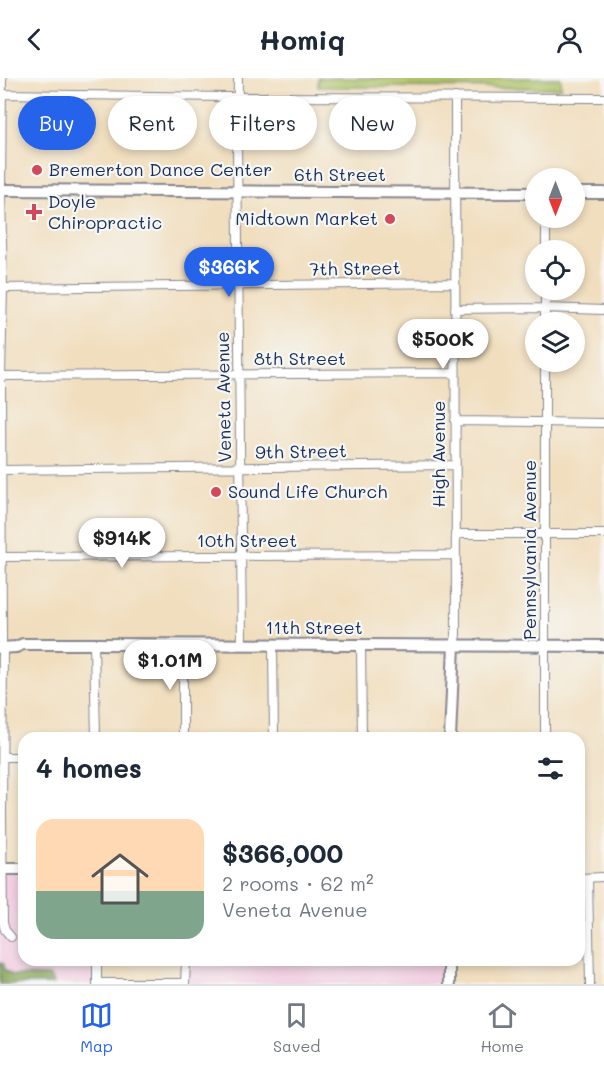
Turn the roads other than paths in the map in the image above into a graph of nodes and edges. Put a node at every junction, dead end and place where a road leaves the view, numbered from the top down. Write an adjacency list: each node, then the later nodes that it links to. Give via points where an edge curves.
1 (2, 78): 3 (street)
2 (238, 78): 4 (street, Veneta Avenue)
3 (1, 94): 5 (street); 10 (street)
4 (237, 96)
5 (209, 97)
6 (317, 97): 7 (street)
7 (455, 97): 8 (street); 12 (street, High Avenue)
8 (604, 98)
9 (237, 150): 11 (street, Veneta Avenue)
10 (1, 190): 11 (main road, 6th Street); 18 (street)
11 (237, 191): 12 (main road, 6th Street); 17 (street, Veneta Avenue)
12 (455, 192): 13 (main road, 6th Street); 16 (street, High Avenue)
13 (525, 192)
14 (585, 193): 15 (main road)
15 (604, 193)
16 (455, 283): 17 (street, 7th Street); 21 (street, High Avenue)
17 (238, 285): 18 (street, 7th Street); 27 (street, Veneta Avenue)
18 (3, 288): 24 (street)
19 (545, 300): 20 (street)
20 (545, 308): 21 (street); 22 (street); 23 (street)
21 (455, 309): 26 (street, High Avenue)
22 (604, 310)
23 (545, 312)
24 (1, 348): 28 (street)
25 (545, 372): 30 (street, Pennsylvania Avenue)
26 (455, 374): 27 (street, 8th Street); 29 (street, High Avenue)
27 (239, 375): 28 (street, 8th Street); 33 (street, Veneta Avenue)
28 (1, 376): 34 (street)
29 (455, 421): 30 (street); 32 (street, High Avenue)
30 (545, 422): 31 (street); 37 (street, Pennsylvania Avenue)
31 (604, 423)
32 (455, 465): 33 (street, 9th Street); 36 (street, High Avenue)
33 (240, 467): 34 (street, 9th Street); 40 (street, Veneta Avenue)
34 (2, 470): 35 (street)
35 (1, 504): 41 (street)
36 (456, 534): 37 (street); 39 (street, High Avenue)
37 (544, 534): 38 (street); 49 (street, Pennsylvania Avenue)
38 (604, 534)
39 (456, 555): 40 (street, 10th Street); 48 (street, High Avenue)
40 (241, 556): 41 (street, 10th Street); 45 (street, Veneta Avenue)
41 (2, 557): 42 (street)
42 (1, 644): 43 (main road, 11th Street); 57 (street)
43 (94, 644): 44 (main road, 11th Street); 51 (street)
44 (183, 644): 45 (main road, 11th Street); 52 (street)
45 (242, 644): 46 (main road, 11th Street)
46 (273, 645): 47 (main road, 11th Street); 53 (street)
47 (361, 645): 48 (main road, 11th Street); 54 (street)
48 (454, 645): 49 (main road, 11th Street); 55 (main road, High Avenue)
49 (546, 645): 50 (main road, 11th Street); 56 (street, Pennsylvania Avenue)
50 (604, 646)
51 (96, 732)
52 (183, 732)
53 (274, 732)
54 (362, 732)
55 (450, 732)
56 (545, 732)
57 (3, 757): 58 (street); 59 (street)
58 (18, 757)
59 (1, 869): 60 (main road); 63 (street, via 3,923)
60 (18, 869)
61 (604, 877): 62 (street)
62 (588, 878): 70 (street)
63 (11, 937)
64 (97, 966): 67 (street)
65 (186, 966): 68 (street)
66 (449, 966): 69 (main road)
67 (97, 984): 68 (street)
68 (185, 984)
69 (449, 984)
70 (590, 984)

